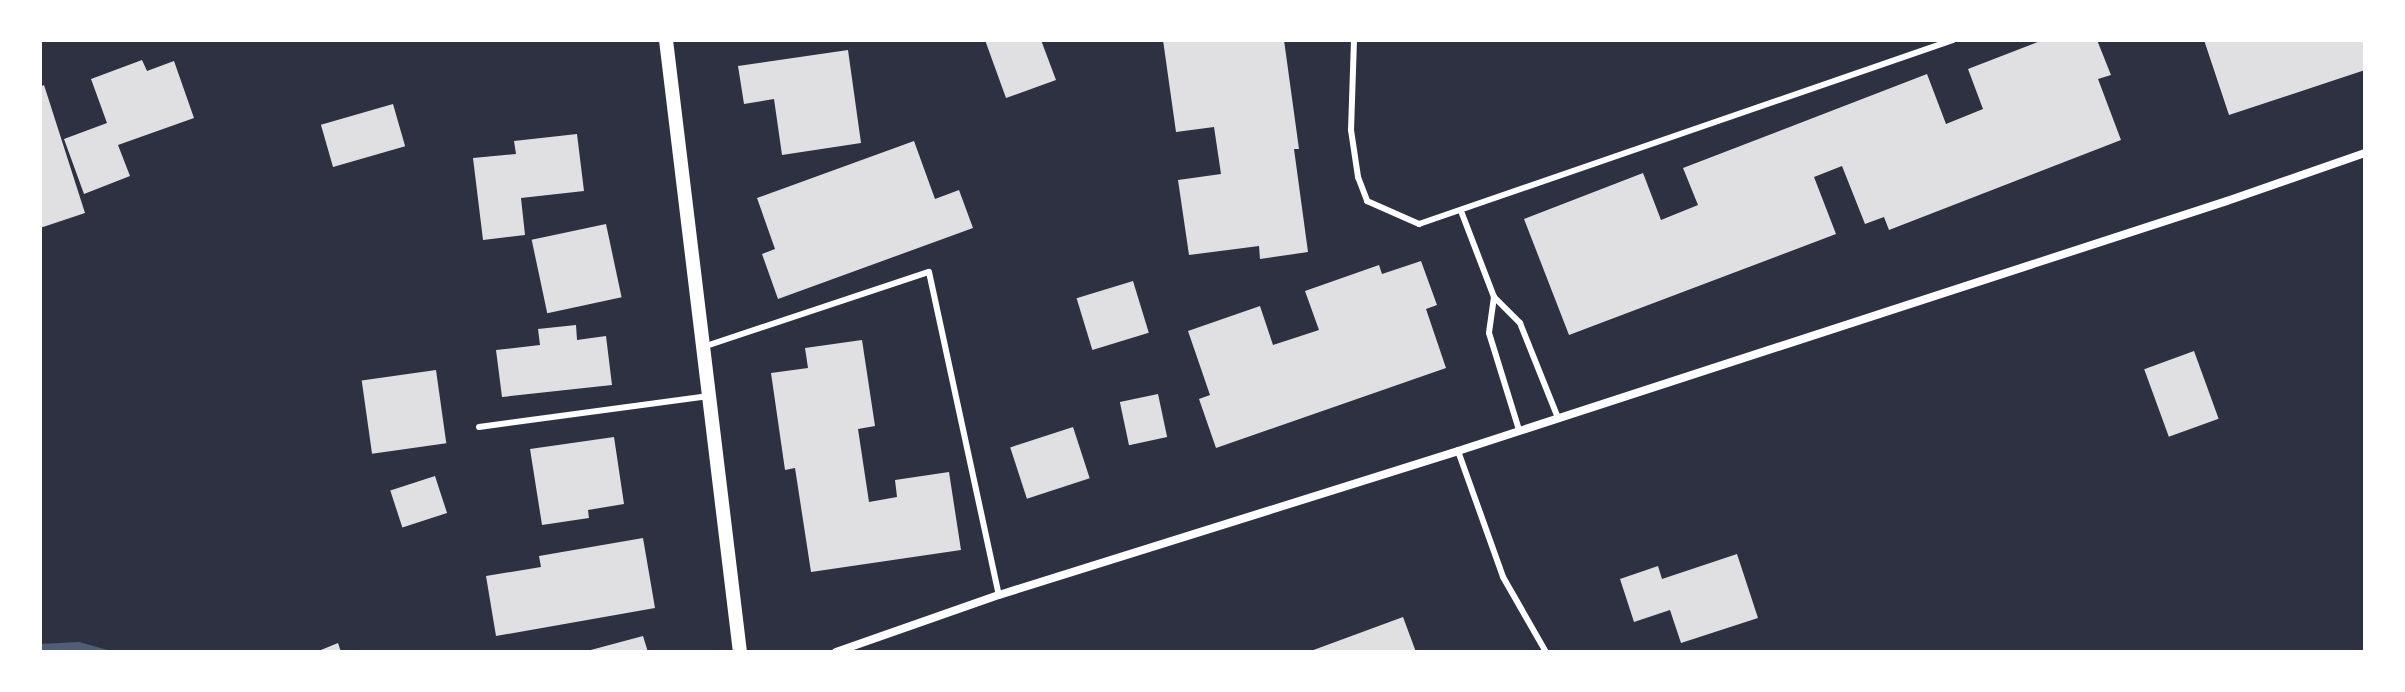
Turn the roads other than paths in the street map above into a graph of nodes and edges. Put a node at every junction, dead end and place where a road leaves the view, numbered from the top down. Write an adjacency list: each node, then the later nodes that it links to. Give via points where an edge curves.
1 (666, 40): 7 (street)
2 (1354, 40): 5 (lane, via 1351,130 1367,201 1419,224)
3 (1953, 40): 5 (lane)
4 (2365, 153): 9 (street)
5 (1461, 211): 6 (lane)
6 (1494, 297): 9 (lane, via 1520,323); 11 (lane, via 1489,333)
7 (703, 347): 8 (street); 13 (lane, via 929,272)
8 (709, 396): 10 (lane); 14 (street)
9 (1558, 418): 11 (street)
10 (479, 427)
11 (1519, 430): 12 (street)
12 (1458, 451): 13 (street); 16 (lane, via 1503,577)
13 (999, 595): 15 (street)
14 (740, 652)
15 (836, 652)
16 (1546, 652)

